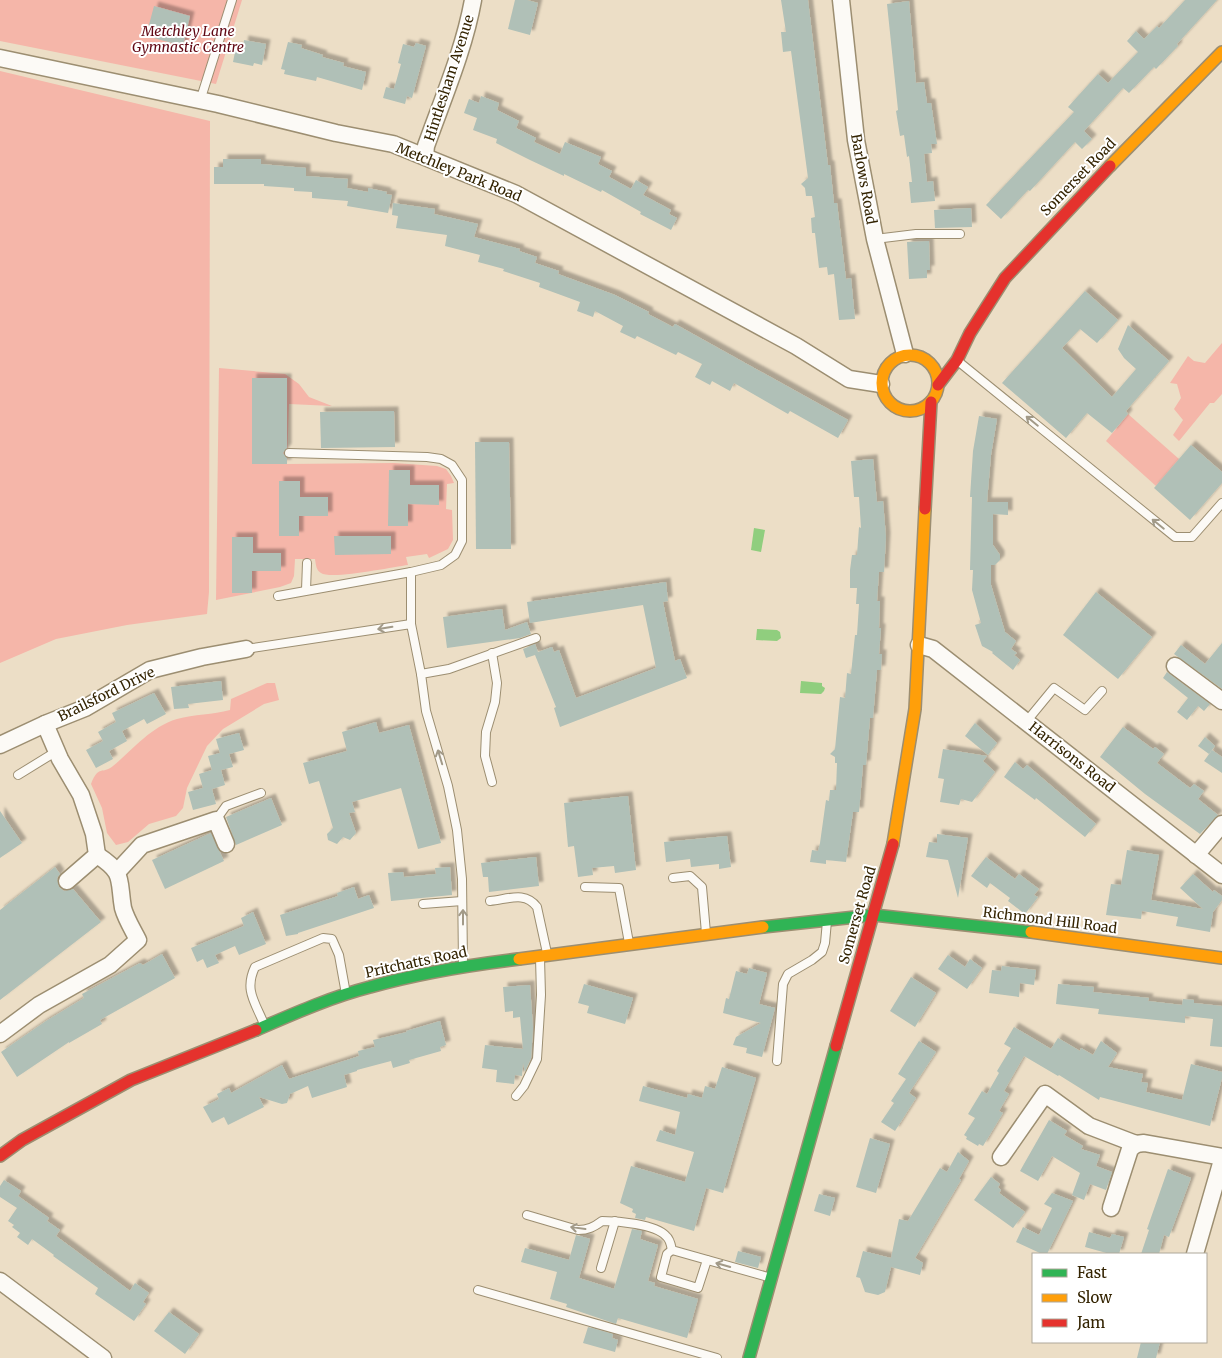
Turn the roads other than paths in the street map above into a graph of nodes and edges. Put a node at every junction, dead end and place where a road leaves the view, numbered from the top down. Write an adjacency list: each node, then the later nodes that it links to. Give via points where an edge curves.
1 (232, 0): 6 (lane)
2 (473, 0): 7 (street, Hintlesham Avenue)
3 (841, 0): 9 (street, Barlows Road, via 856,140)
4 (1222, 52): 10 (street, Somerset Road, via 1043,235 1005,278)
5 (0, 58): 6 (street, Metchley Park Road)
6 (200, 101): 7 (street, Metchley Park Road, via 393,144)
7 (425, 156): 15 (street, Metchley Park Road, via 516,194 849,379)
8 (960, 234): 9 (lane, via 916,234)
9 (875, 239): 13 (street, Barlows Road)
10 (970, 333): 11 (street, Somerset Road); 14 (street, Somerset Road)
11 (952, 347)
12 (938, 353): 13 (street)
13 (912, 355): 15 (street, via 889,362); 16 (street, via 933,366)
14 (958, 360): 16 (street, Somerset Road); 21 (lane, one-way to 14, via 1192,537 1174,537)
15 (881, 384): 18 (street, via 885,398)
16 (938, 385): 17 (street)
17 (931, 402): 18 (street); 20 (street, Somerset Road)
18 (914, 419): 20 (street, Somerset Road, via 923,435)
19 (289, 453): 23 (lane, via 427,457 452,465 462,480 462,540 455,555 441,565)
20 (928, 468): 28 (street, Somerset Road)
21 (1222, 504)
22 (307, 563): 24 (lane)
23 (411, 572): 24 (lane); 26 (lane)
24 (306, 590): 25 (lane)
25 (278, 596)
26 (411, 624): 29 (lane, one-way to 29); 32 (lane)
27 (536, 638): 30 (lane)
28 (919, 645): 35 (street, Harrisons Road, via 933,649); 55 (street, Somerset Road, via 915,709 892,847)
29 (246, 650): 36 (street, Brailsford Drive, via 150,670 85,708)
30 (492, 654): 32 (lane, via 449,669); 40 (lane, via 497,683 496,702 486,732 485,756)
31 (1174, 666): 34 (street)
32 (421, 674): 52 (lane, one-way to 32, via 457,830 426,711)
33 (1102, 691): 35 (lane, via 1085,710 1054,688)
34 (1222, 702)
35 (1026, 722): 46 (street, Harrisons Road)
36 (45, 724): 37 (street, Brailsford Drive); 38 (street)
37 (0, 746)
38 (57, 751): 39 (lane); 45 (street, via 81,795 94,834)
39 (18, 775)
40 (492, 782)
41 (261, 793): 42 (lane, via 226,806)
42 (216, 820): 44 (street); 47 (street, via 142,845)
43 (1222, 824): 46 (street)
44 (226, 844)
45 (97, 855): 47 (street); 50 (street)
46 (1196, 855): 48 (street, Harrisons Road)
47 (118, 871): 64 (street, via 124,909 138,940 110,965 48,1000)
48 (1222, 875)
49 (673, 878): 57 (lane, via 690,876 702,887)
50 (66, 881)
51 (585, 887): 58 (lane, via 619,888)
52 (462, 901): 54 (lane); 61 (lane, one-way to 52)
53 (490, 901): 59 (lane, via 524,897 533,902 537,907)
54 (423, 904)
55 (874, 915): 56 (street, Pritchatts Road); 60 (street, Richmond Hill Road, via 1059,935); 78 (street, Somerset Road)
56 (827, 919): 57 (street, Pritchatts Road); 65 (lane, via 822,952 788,974 783,984)
57 (706, 935): 58 (street, Pritchatts Road)
58 (629, 945): 59 (street, Pritchatts Road)
59 (544, 956): 61 (street, Pritchatts Road); 66 (lane, via 537,1059)
60 (1222, 958)
61 (463, 966): 62 (street, Pritchatts Road)
62 (346, 995): 63 (street, Pritchatts Road); 63 (lane, via 339,955 332,938 323,938 255,967 249,988)
63 (264, 1026): 68 (street, Pritchatts Road, via 132,1080)
64 (0, 1034)
65 (777, 1061)
66 (516, 1096)
67 (1136, 1144): 69 (street, via 1089,1126 1045,1094); 70 (street); 71 (street, via 1130,1149)
68 (0, 1156)
69 (1001, 1157)
70 (1222, 1158): 75 (street)
71 (1111, 1208)
72 (527, 1215): 73 (lane, one-way to 72, via 602,1221 595,1227 578,1230)
73 (615, 1221): 74 (lane, via 659,1229 668,1237); 77 (lane)
74 (672, 1250): 76 (lane); 76 (lane, via 661,1277 698,1288)
75 (1195, 1253)
76 (707, 1260): 78 (lane, one-way to 76)
77 (602, 1268)
78 (770, 1278): 83 (street, Somerset Road)
79 (0, 1281): 81 (street)
80 (478, 1290): 82 (lane)
81 (103, 1358)
82 (717, 1358)
83 (749, 1358)

